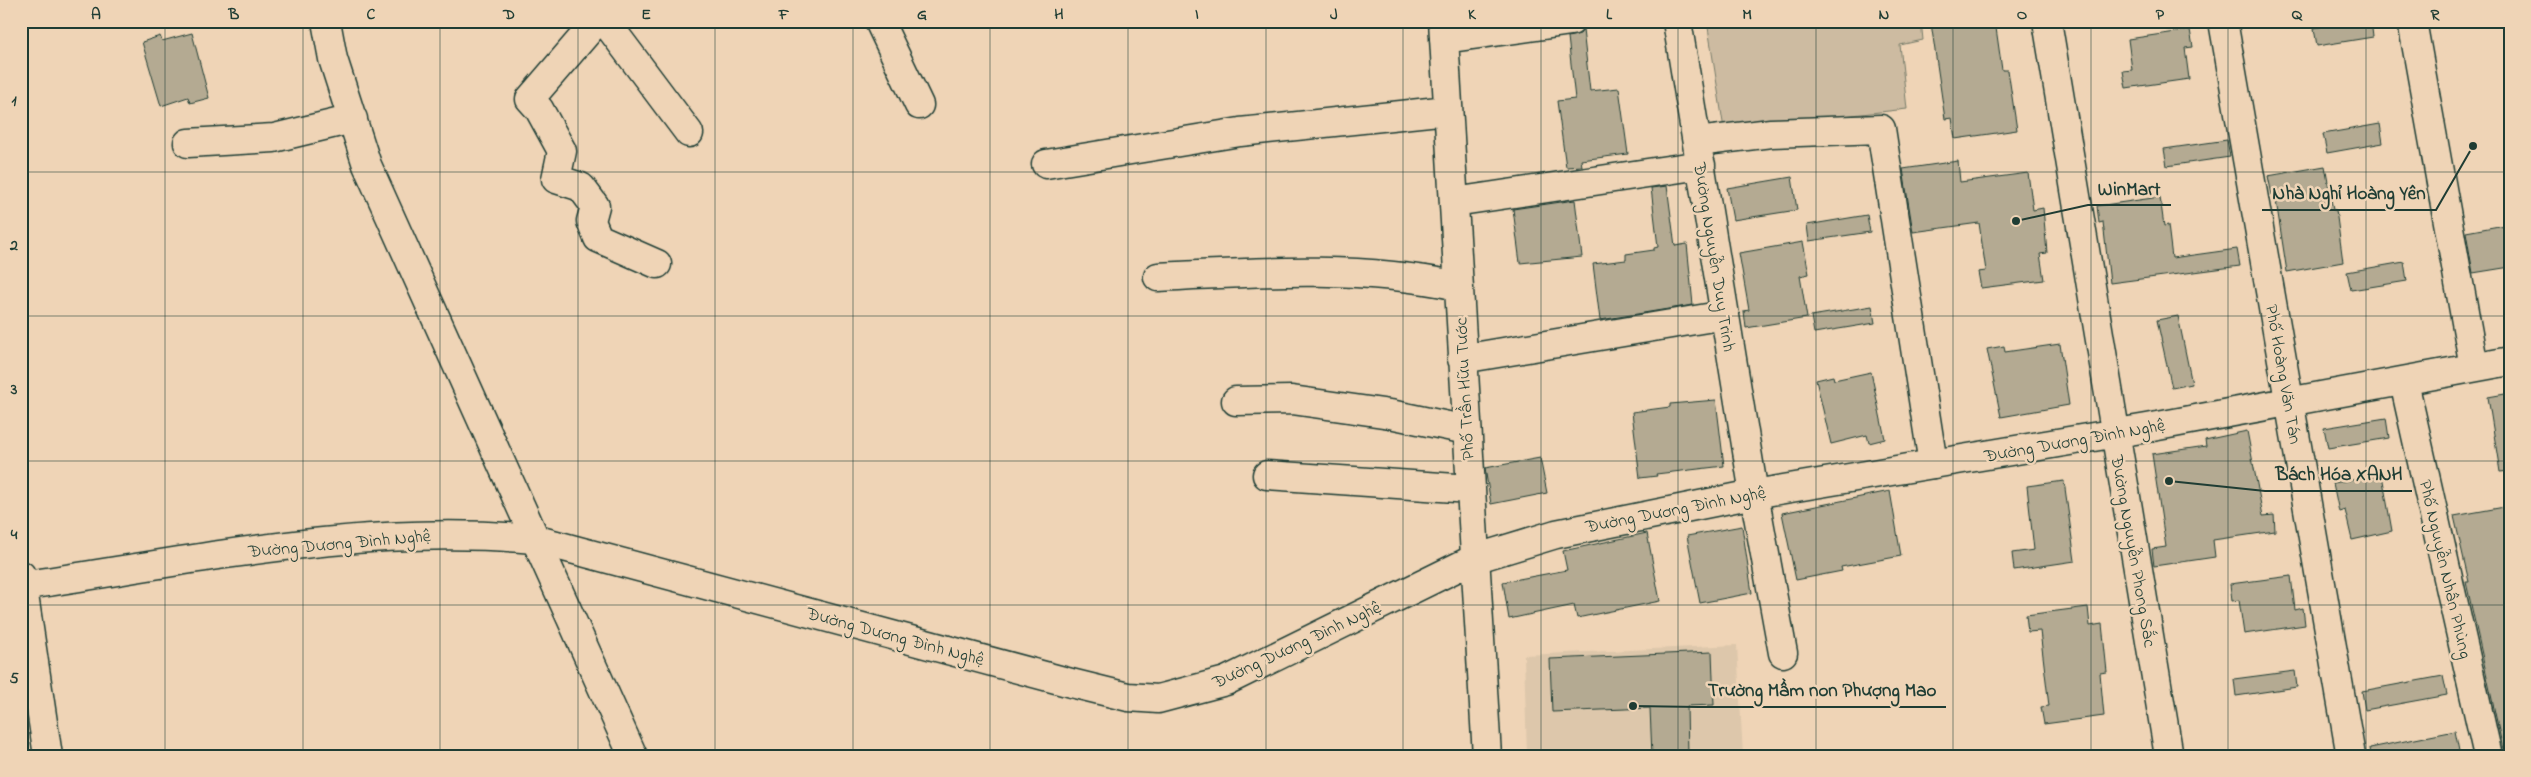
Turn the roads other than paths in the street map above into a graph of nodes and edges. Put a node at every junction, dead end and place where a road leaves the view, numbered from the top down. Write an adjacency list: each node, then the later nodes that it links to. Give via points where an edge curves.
1 (326, 21): 13 (street)
2 (596, 21): 19 (street, via 530,99 562,151 556,179 581,187 596,206 591,220 598,238)
3 (604, 21): 14 (street)
4 (879, 21): 11 (street)
5 (1571, 21): 10 (street)
6 (1677, 21): 16 (street, Đường Nguyễn Duy Trinh)
7 (2047, 21): 30 (street, Đường Nguyễn Phong Sắc)
8 (2223, 21): 28 (street, Phố Hoàng Văn Tán)
9 (2412, 21): 25 (street)
10 (1444, 30): 12 (street, Phố Trần Hữu Tước)
11 (919, 105)
12 (1448, 110): 17 (street, via 1240,132); 18 (street, Phố Trần Hữu Tước)
13 (353, 119): 15 (street, via 274,138); 35 (street, via 367,165)
14 (689, 133)
15 (188, 143)
16 (1699, 153): 18 (street); 22 (street, Đường Nguyễn Duy Trinh); 31 (street, via 1771,134 1882,129)
17 (1046, 164)
18 (1454, 202): 21 (street, Phố Trần Hữu Tước)
19 (657, 264)
20 (1158, 278): 21 (street, via 1280,271 1357,272 1420,278)
21 (1458, 286): 23 (street, Phố Trần Hữu Tước)
22 (1725, 315): 23 (street); 34 (street, Đường Nguyễn Duy Trinh)
23 (1462, 359): 29 (street, Phố Trần Hữu Tước)
24 (2510, 361): 25 (street, Đường Dương Đình Nghệ)
25 (2474, 367): 26 (street, Đường Dương Đình Nghệ)
26 (2404, 382): 28 (street, Đường Dương Đình Nghệ); 44 (street, Phố Nguyễn Nhân Phùng)
27 (1236, 401): 29 (street, via 1292,400 1390,414)
28 (2289, 402): 30 (street, Đường Dương Đình Nghệ); 43 (street, Phố Hoàng Văn Tán)
29 (1467, 430): 33 (street, Phố Trần Hữu Tước)
30 (2114, 434): 31 (street, Đường Dương Đình Nghệ); 42 (street, Đường Nguyễn Phong Sắc)
31 (1933, 464): 34 (street, Đường Dương Đình Nghệ)
32 (1267, 475): 33 (street)
33 (1470, 489): 36 (street, Phố Trần Hữu Tước)
34 (1754, 494): 36 (street, Đường Dương Đình Nghệ, via 1556,534); 38 (street, Đường Nguyễn Duy Trinh)
35 (534, 539): 36 (street, Đường Dương Đình Nghệ, via 1071,683 1128,697 1158,698 1226,681); 37 (street, Đường Dương Đình Nghệ, via 490,535 390,535); 40 (street)
36 (1474, 559): 41 (street, Phố Trần Hữu Tước)
37 (22, 582): 39 (street)
38 (1783, 653)
39 (48, 756)
40 (633, 756)
41 (1486, 756)
42 (2169, 756)
43 (2351, 756)
44 (2488, 756)

